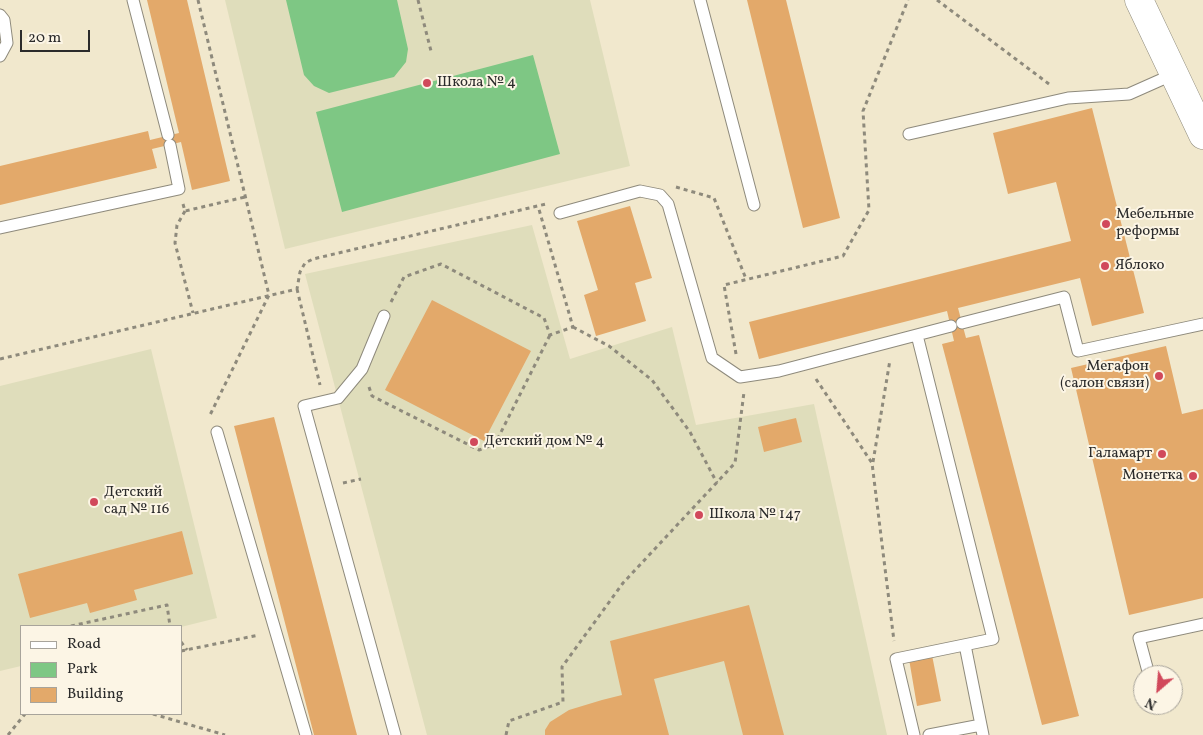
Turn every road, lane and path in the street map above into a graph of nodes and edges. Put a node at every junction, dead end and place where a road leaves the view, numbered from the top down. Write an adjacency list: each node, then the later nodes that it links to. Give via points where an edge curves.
1 (133, 0): 16 (lane)
2 (198, 0): 17 (path)
3 (418, 0): 9 (path)
4 (700, 0): 19 (lane)
5 (908, 0): 24 (path, via 864,111 869,210 843,256)
6 (938, 0): 12 (path)
7 (1139, 0): 11 (main road)
8 (0, 15): 10 (lane, via 4,20 7,43)
9 (431, 51)
10 (0, 56)
11 (1174, 74): 12 (lane, via 1129,94); 14 (main road)
12 (1068, 98): 13 (lane)
13 (908, 134)
14 (1203, 135)
15 (670, 185): 24 (path, via 714,198)
16 (179, 189): 21 (path); 23 (lane)
17 (246, 197): 21 (path); 26 (path)
18 (548, 204): 20 (path)
19 (754, 205)
20 (538, 206): 25 (path, via 313,259 305,263 300,272); 30 (path)
21 (184, 211): 27 (path, via 174,242)
22 (560, 213): 36 (lane, via 640,191 660,195 668,204 712,358)
23 (0, 228)
24 (746, 279): 36 (path, via 724,284)
25 (297, 289): 26 (path); 38 (path)
26 (269, 295): 27 (path)
27 (193, 312): 34 (path)
28 (384, 316): 31 (path, via 404,277 441,264 544,318); 35 (lane)
29 (1203, 324): 32 (lane, via 1078,351 1064,297)
30 (573, 327): 31 (path); 42 (path, via 609,346 652,380 690,432)
31 (550, 335): 35 (path, via 496,444 480,450 372,396)
32 (917, 335): 33 (lane); 48 (lane, via 993,639)
33 (893, 341): 36 (lane); 40 (path)
34 (0, 360)
35 (362, 369): 38 (lane, via 338,398)
36 (740, 378): 42 (path, via 744,388 736,463)
37 (807, 380): 40 (path, via 816,378)
38 (324, 401): 58 (lane, via 304,406)
39 (217, 432): 57 (lane)
40 (872, 463): 50 (path)
41 (361, 479): 43 (path)
42 (717, 483): 59 (path, via 623,583 562,667 563,702 510,720)
43 (343, 484)
44 (1203, 624): 51 (lane, via 1139,638)
45 (76, 625): 46 (path, via 166,605)
46 (170, 625)
47 (182, 643): 49 (path)
48 (965, 645): 50 (lane); 54 (lane)
49 (187, 650)
50 (896, 659): 60 (lane)
51 (1146, 665)
52 (24, 715): 55 (path)
53 (156, 715): 56 (path)
54 (982, 730): 61 (lane)
55 (8, 735)
56 (225, 735)
57 (306, 735)
58 (395, 735)
59 (506, 735)
60 (914, 735)
61 (929, 735)

